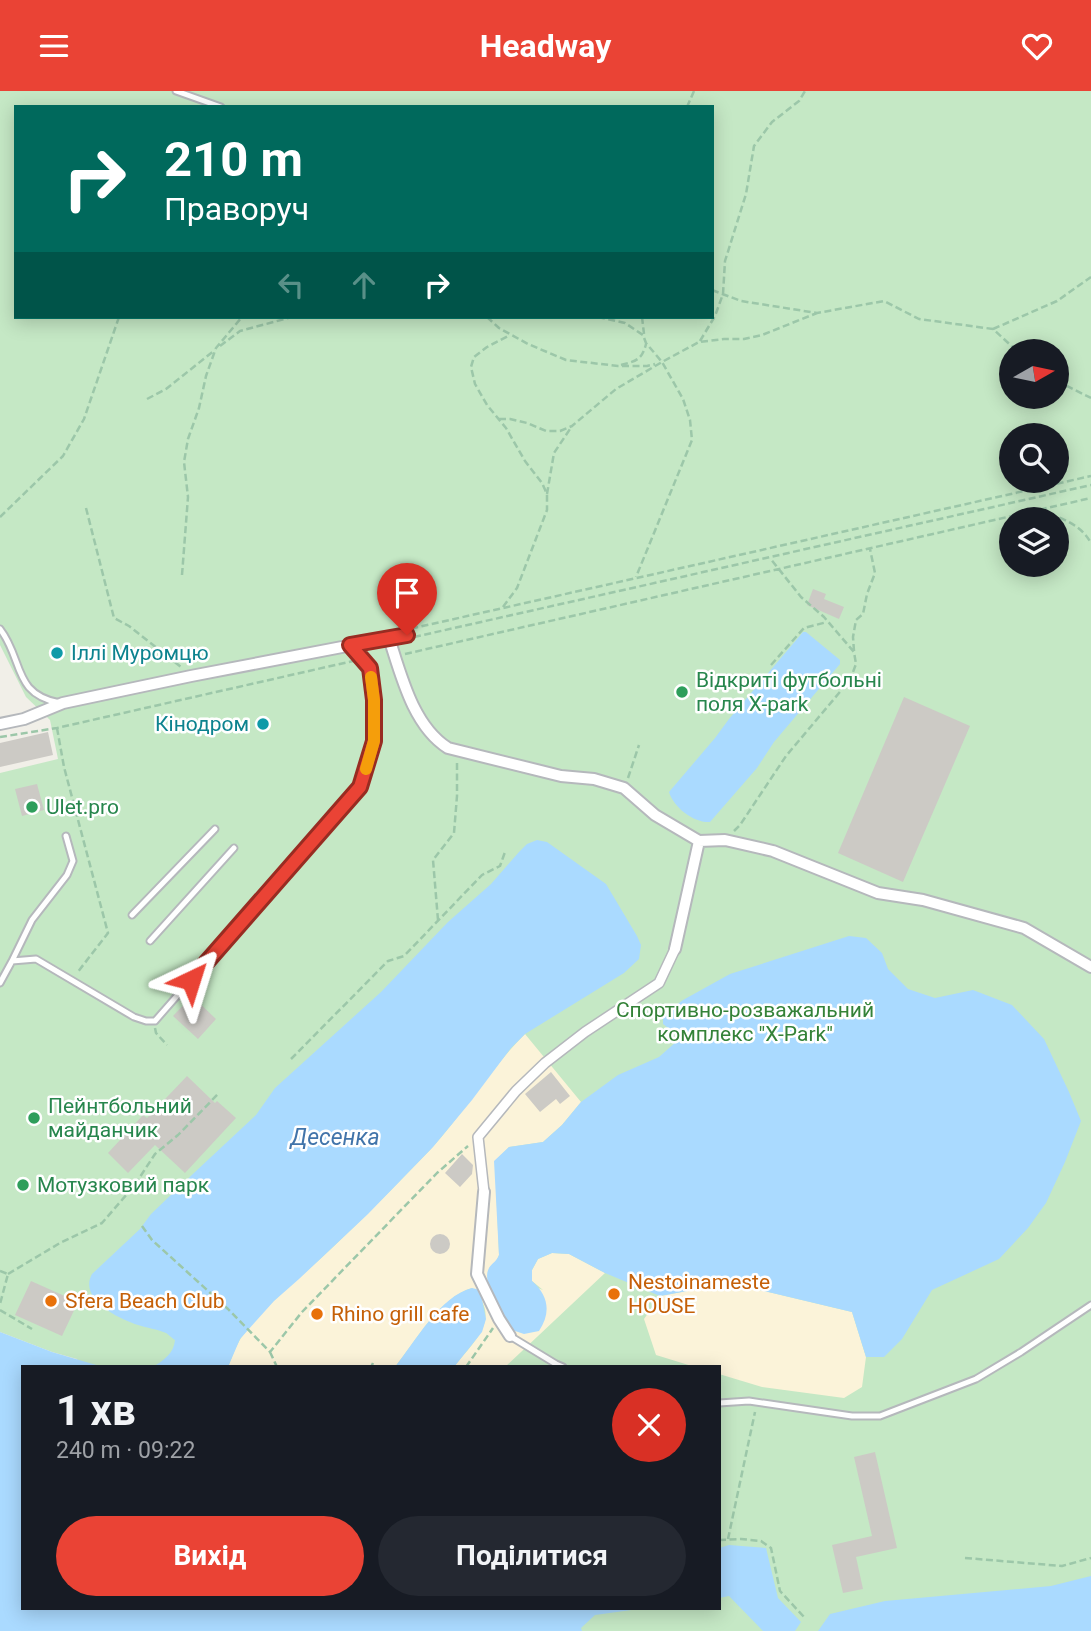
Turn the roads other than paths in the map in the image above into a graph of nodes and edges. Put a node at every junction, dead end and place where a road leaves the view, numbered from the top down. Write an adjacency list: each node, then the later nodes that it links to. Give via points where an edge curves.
1 (177, 91): 2 (lane)
2 (216, 105)
3 (0, 629): 7 (lane, via 29,689)
4 (407, 635): 5 (lane)
5 (389, 638): 6 (street); 11 (street, via 415,713 448,748 624,788 655,815)
6 (350, 645): 7 (street); 16 (lane, via 370,668 374,700 374,741 360,787 155,1021 134,1017 36,959)
7 (63, 703): 8 (street)
8 (0, 724)
9 (215, 829): 13 (lane)
10 (66, 836): 16 (lane, via 72,861 67,875 32,920)
11 (699, 841): 15 (street); 17 (street, via 725,840 773,851 878,893 923,900 1024,928)
12 (234, 848): 14 (lane)
13 (132, 915)
14 (150, 941)
15 (675, 949): 19 (street, via 659,983 545,1063 478,1137)
16 (12, 961): 18 (lane)
17 (1091, 967)
18 (0, 983)
19 (484, 1192): 21 (street, via 477,1273)
20 (1091, 1305): 23 (lane, via 976,1379 880,1416 749,1401)
21 (510, 1336): 22 (lane)
22 (558, 1365)
23 (721, 1403)

